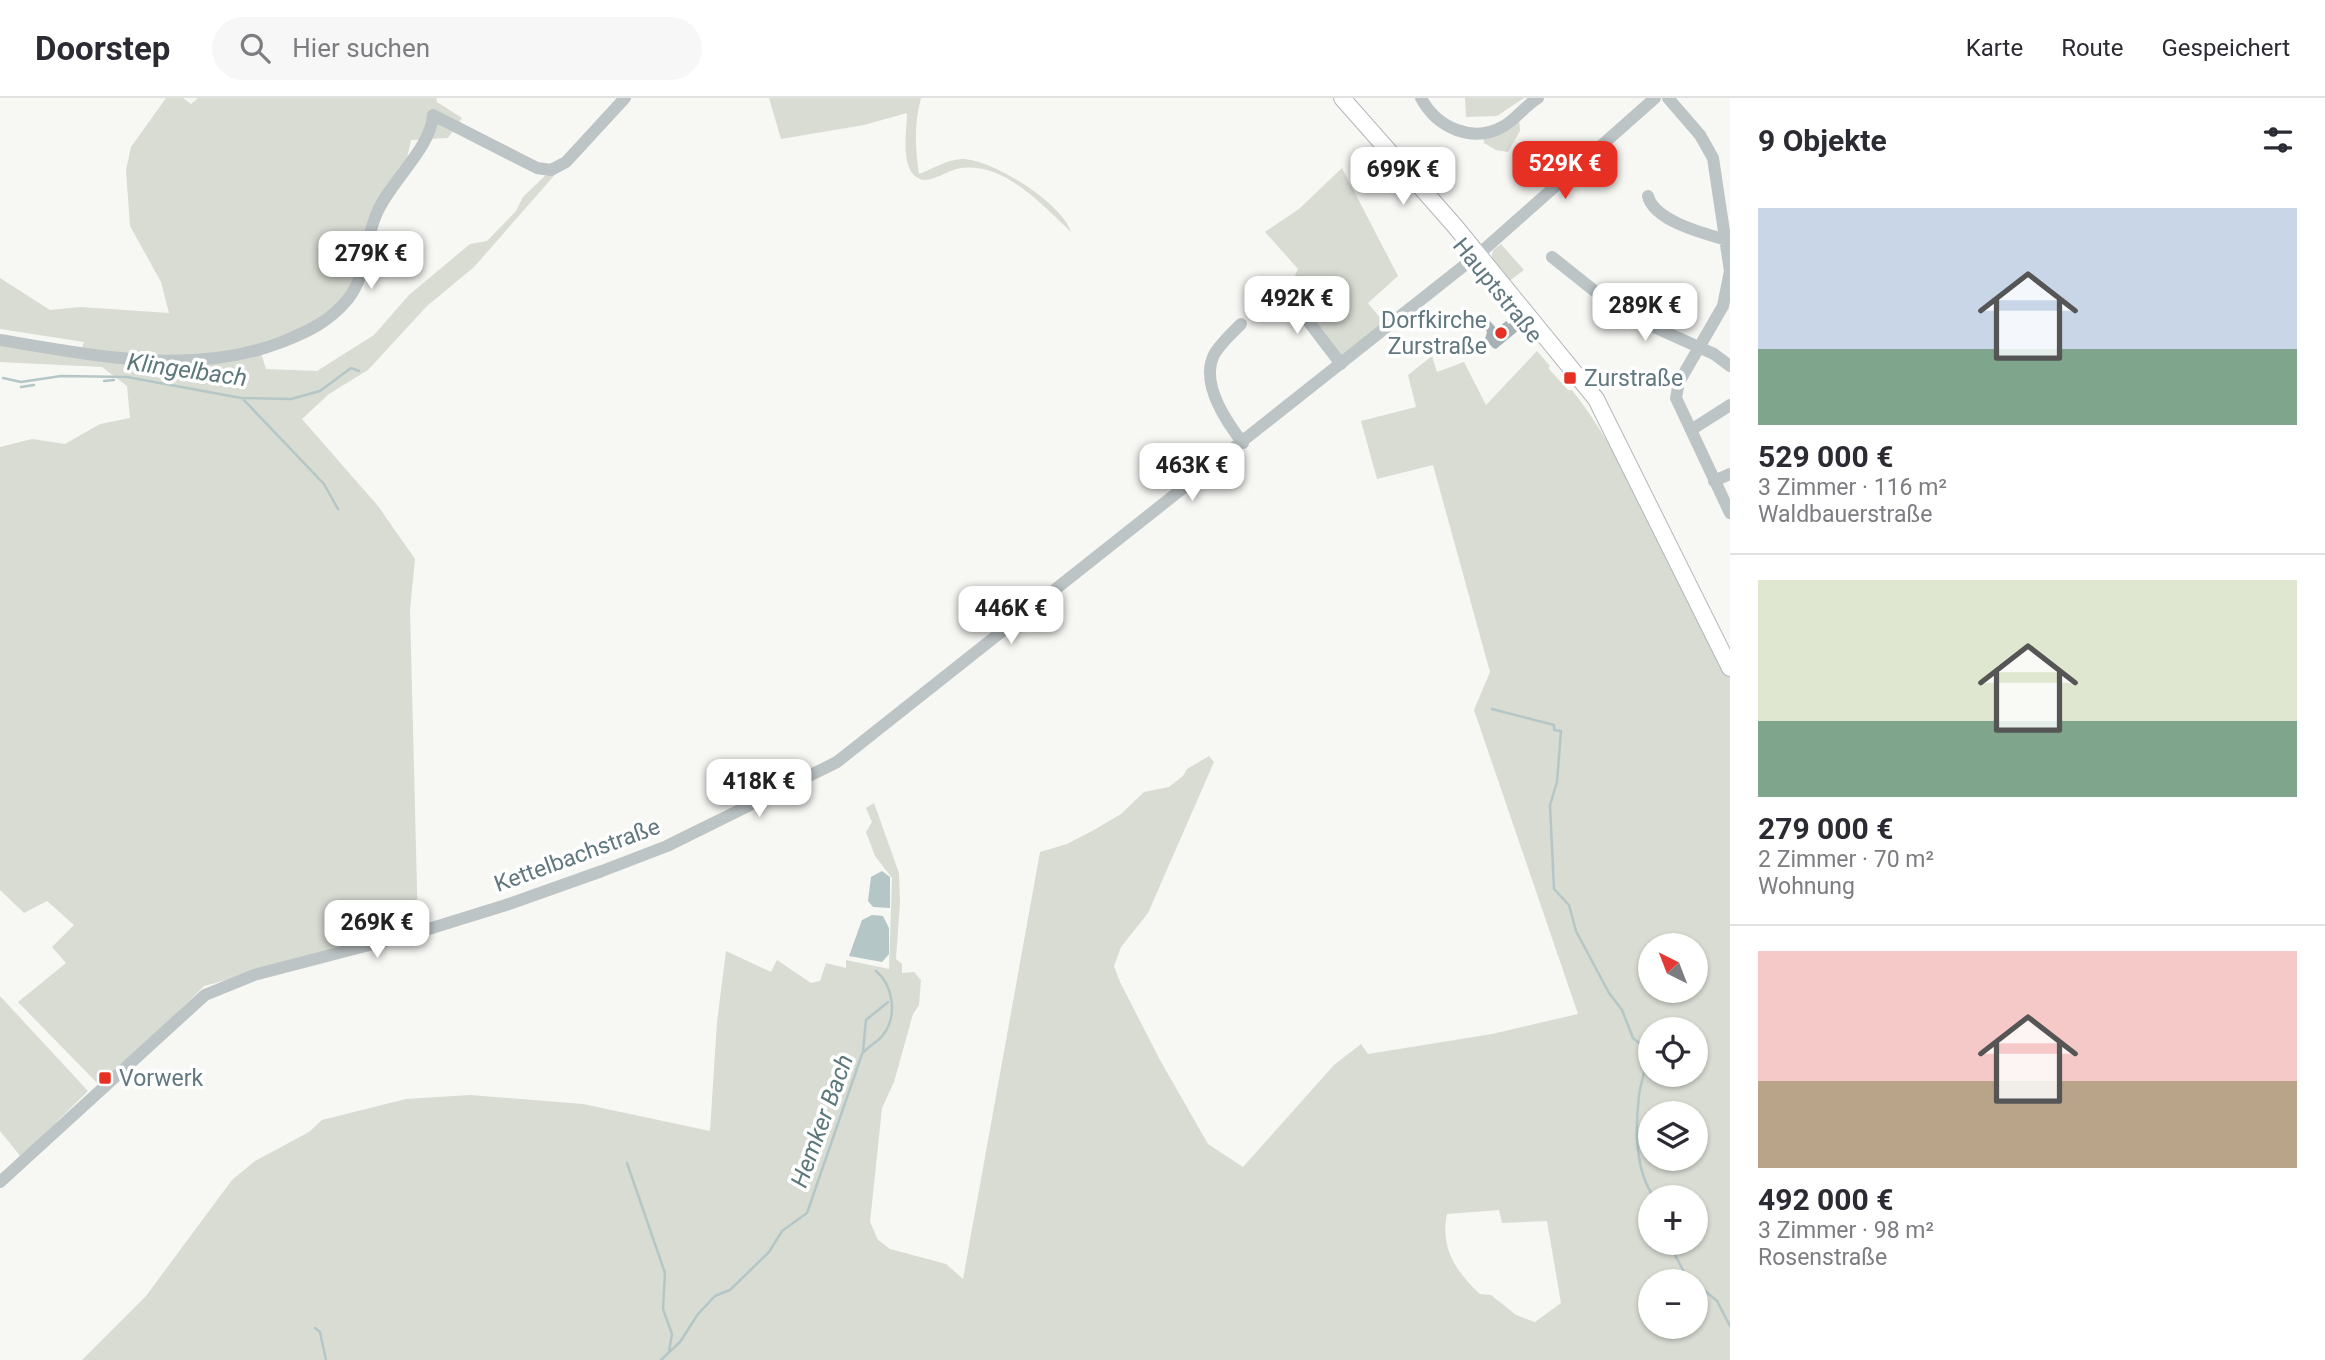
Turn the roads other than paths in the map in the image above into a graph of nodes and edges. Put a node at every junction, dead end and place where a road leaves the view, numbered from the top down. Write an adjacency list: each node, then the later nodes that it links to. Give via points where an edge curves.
1 (625, 98): 13 (street, via 566,162 551,170 537,168 433,114 426,139 376,215 364,270 349,297 329,320 285,341 224,358 189,361 126,359)
2 (1421, 98): 3 (street, via 1445,125 1478,134 1506,125)
3 (1538, 98)
4 (1655, 98): 9 (street, Kettelbachstraße)
5 (1668, 98): 8 (street, via 1713,158)
6 (1347, 104): 9 (main road, Hauptstraße); 9 (main road, Hauptstraße, via 1403,180)
7 (1648, 196): 8 (street, via 1650,204 1674,222)
8 (1727, 240): 14 (street, via 1730,271 1723,306)
9 (1476, 256): 15 (street, Kettelbachstraße); 23 (main road, Hauptstraße, via 1608,417)
10 (1552, 257): 14 (street, via 1621,312)
11 (1283, 288): 15 (street)
12 (1241, 324): 19 (street, via 1222,343 1209,371 1220,406)
13 (0, 340)
14 (1698, 347): 16 (street); 18 (street, via 1679,382 1676,398)
15 (1341, 364): 19 (street, Kettelbachstraße)
16 (1730, 366)
17 (1730, 405): 18 (street)
18 (1691, 430): 21 (street)
19 (1243, 443): 24 (street, Kettelbachstraße, via 837,762 667,846 594,873 431,928 254,975 205,995)
20 (1730, 474): 21 (street)
21 (1714, 481): 22 (street)
22 (1730, 513)
23 (1730, 668)
24 (0, 1182)

